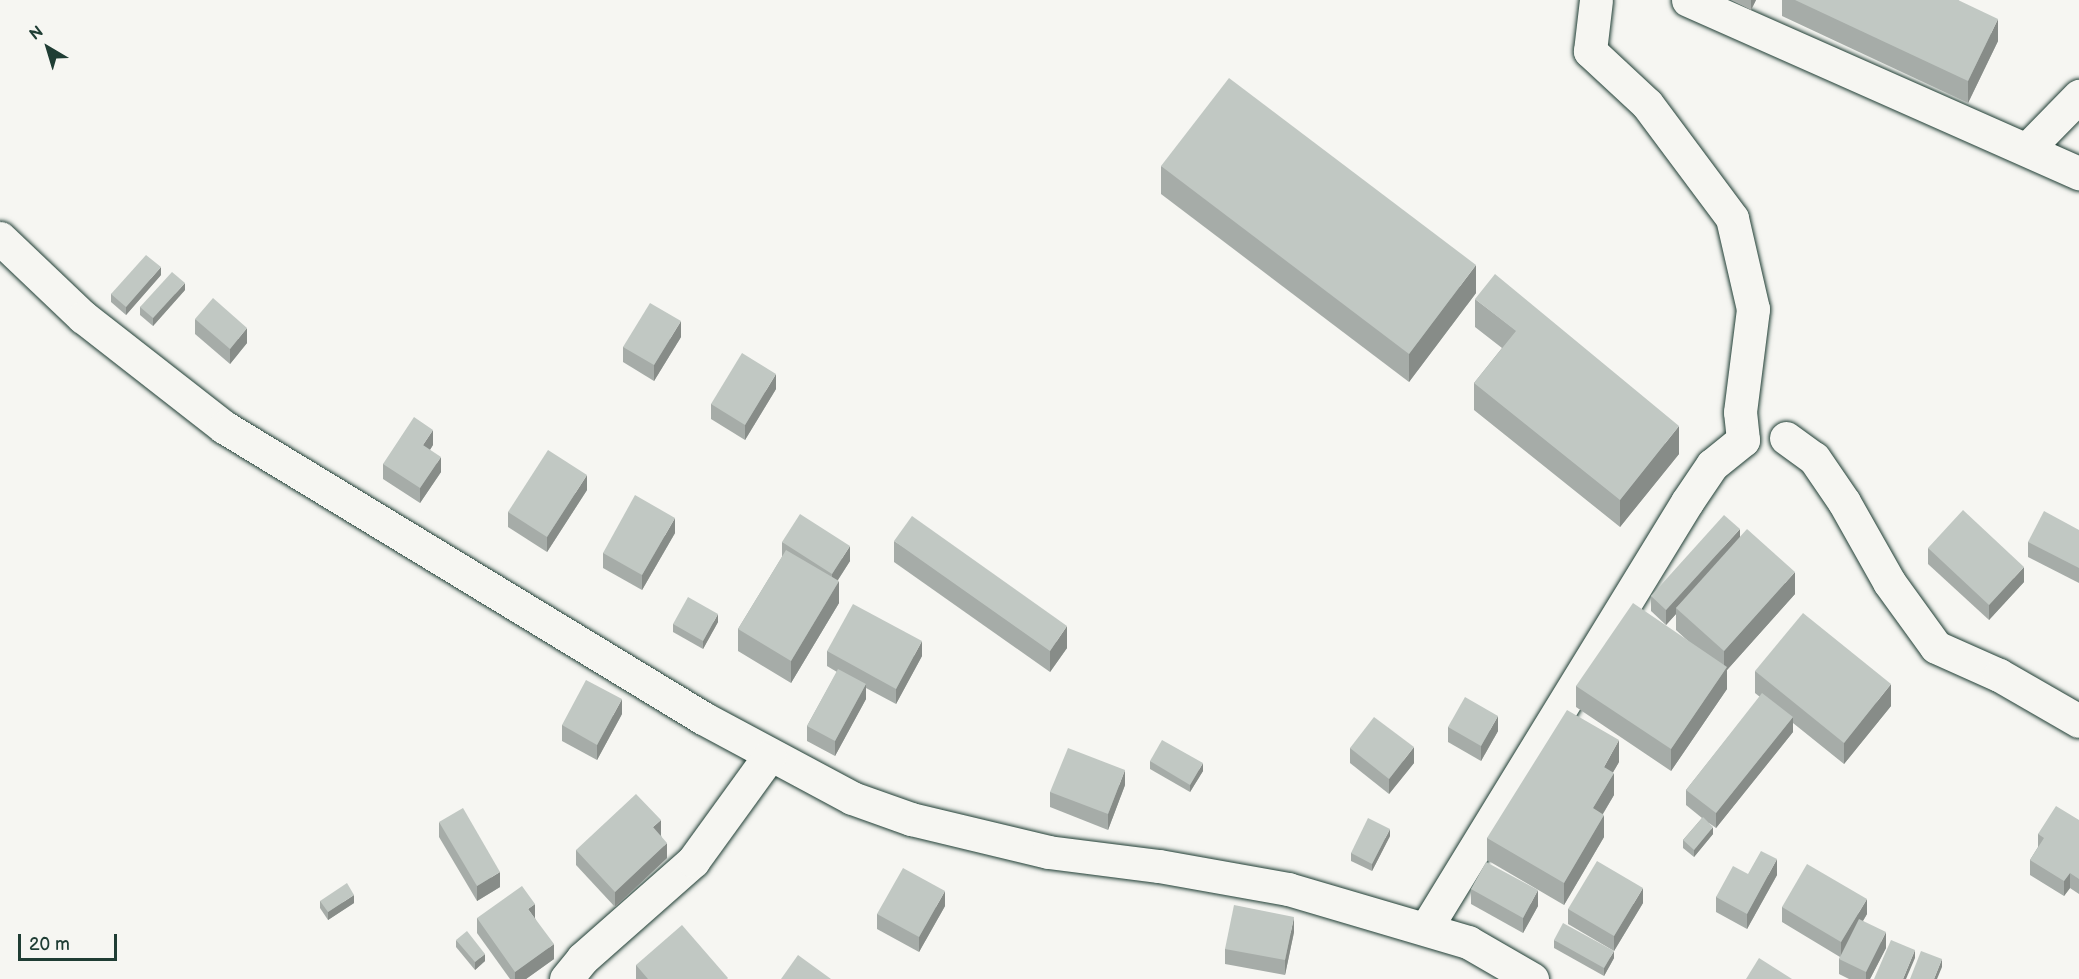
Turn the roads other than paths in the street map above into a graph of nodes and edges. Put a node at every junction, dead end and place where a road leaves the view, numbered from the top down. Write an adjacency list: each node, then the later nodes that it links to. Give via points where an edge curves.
1 (1596, 0): 10 (street, via 1590,51 1647,104 1731,218 1753,309 1740,412 1743,440 1712,465 1687,502)
2 (1688, 0): 4 (street)
3 (2079, 96): 4 (street)
4 (2028, 148): 5 (street)
5 (2079, 173)
6 (0, 238): 9 (street, via 83,317 224,427)
7 (1786, 438): 8 (street, via 1820,467 1889,582 1936,647 1999,675)
8 (2079, 721)
9 (769, 756): 10 (street, via 852,798 979,837 1048,852 1288,889); 11 (street, via 693,861)
10 (1426, 928): 12 (street, via 1468,942)
11 (579, 972)
12 (1532, 979)

